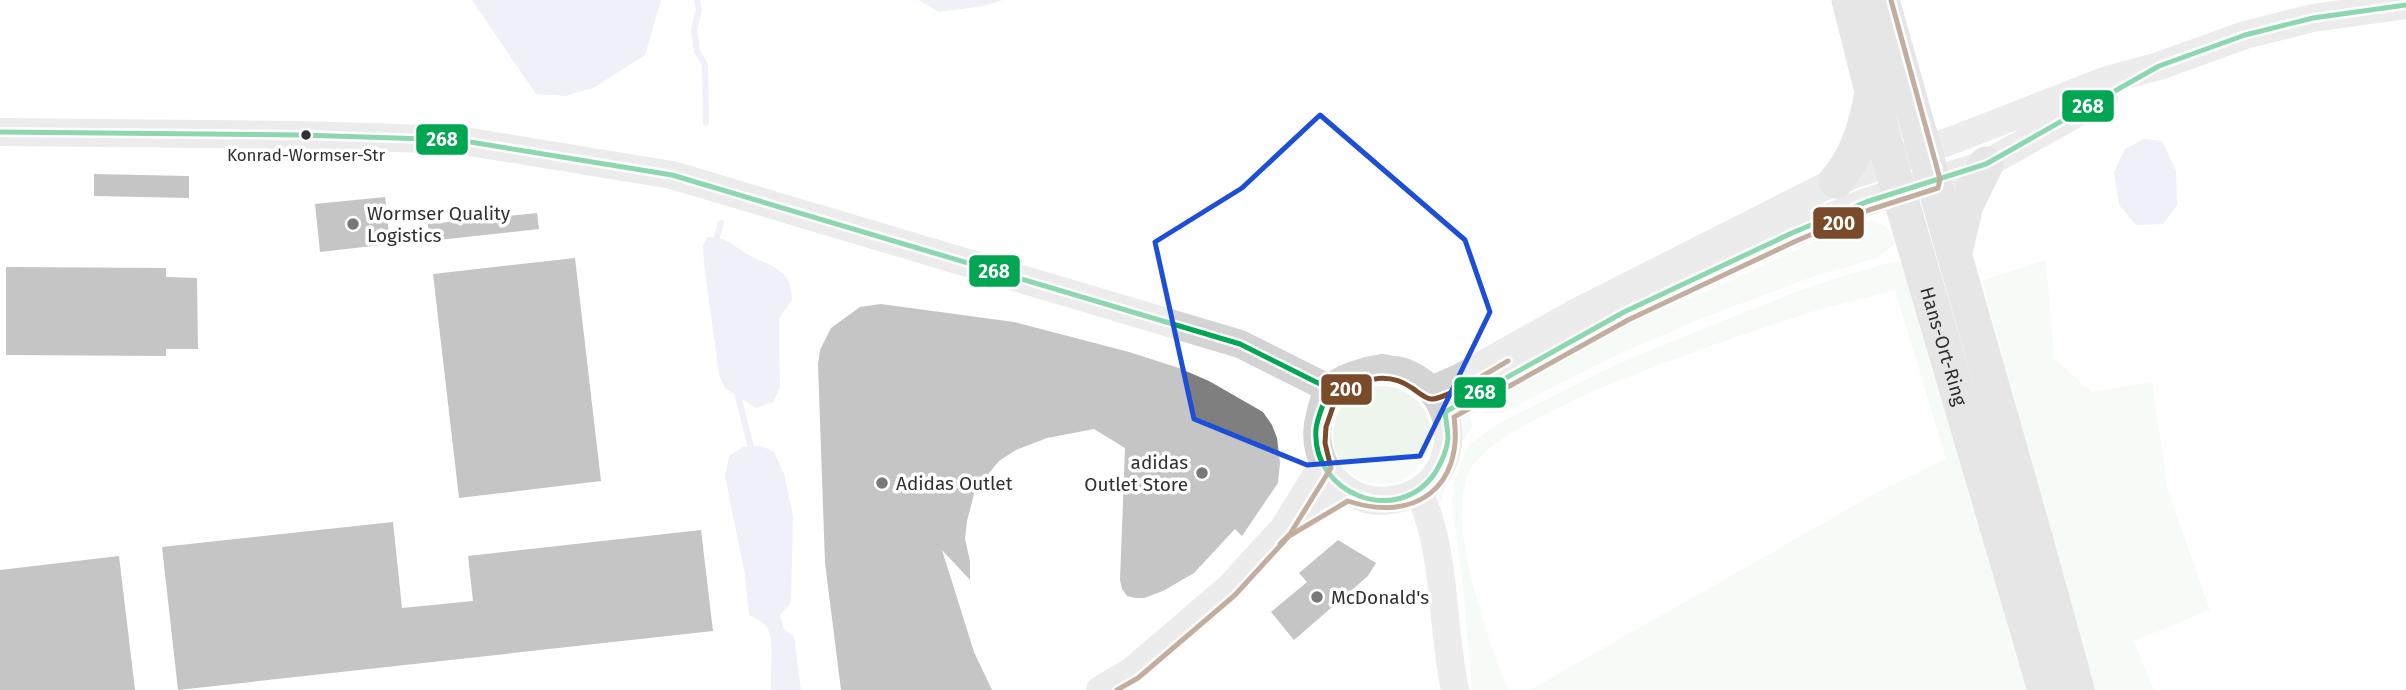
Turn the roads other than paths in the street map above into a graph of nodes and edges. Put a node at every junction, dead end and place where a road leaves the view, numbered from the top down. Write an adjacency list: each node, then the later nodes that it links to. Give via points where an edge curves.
1 (1849, 0): 5 (main road, Hans-Ort-Ring)
2 (1882, 0): 8 (main road, Hans-Ort-Ring)
3 (2406, 5): 4 (street, via 2313,18 2245,35)
4 (2159, 65): 7 (street); 8 (street, via 2107,80)
5 (1872, 94): 9 (main road, Hans-Ort-Ring); 10 (main road, via 1854,155)
6 (0, 132): 12 (street, via 458,140 672,175 1240,344)
7 (1986, 164): 8 (street); 11 (main road, via 1966,205)
8 (1928, 166): 9 (street); 11 (main road, Hans-Ort-Ring)
9 (1894, 177): 10 (street); 13 (street, via 1866,202); 20 (main road, Hans-Ort-Ring)
10 (1836, 181): 13 (street, via 1457,379)
11 (1954, 255): 21 (main road, Hans-Ort-Ring)
12 (1330, 389): 13 (street, via 1356,374 1383,369 1404,372); 14 (street, via 1317,425 1316,444)
13 (1438, 401): 16 (street, via 1449,433 1447,453 1435,477)
14 (1323, 465): 15 (street); 17 (street)
15 (1347, 491): 16 (street, via 1388,502); 17 (street)
16 (1419, 492): 19 (street, via 1429,514 1442,581)
17 (1283, 529): 18 (street, via 1229,588 1132,671)
18 (1100, 690)
19 (1455, 690)
20 (2045, 690)
21 (2077, 690)

